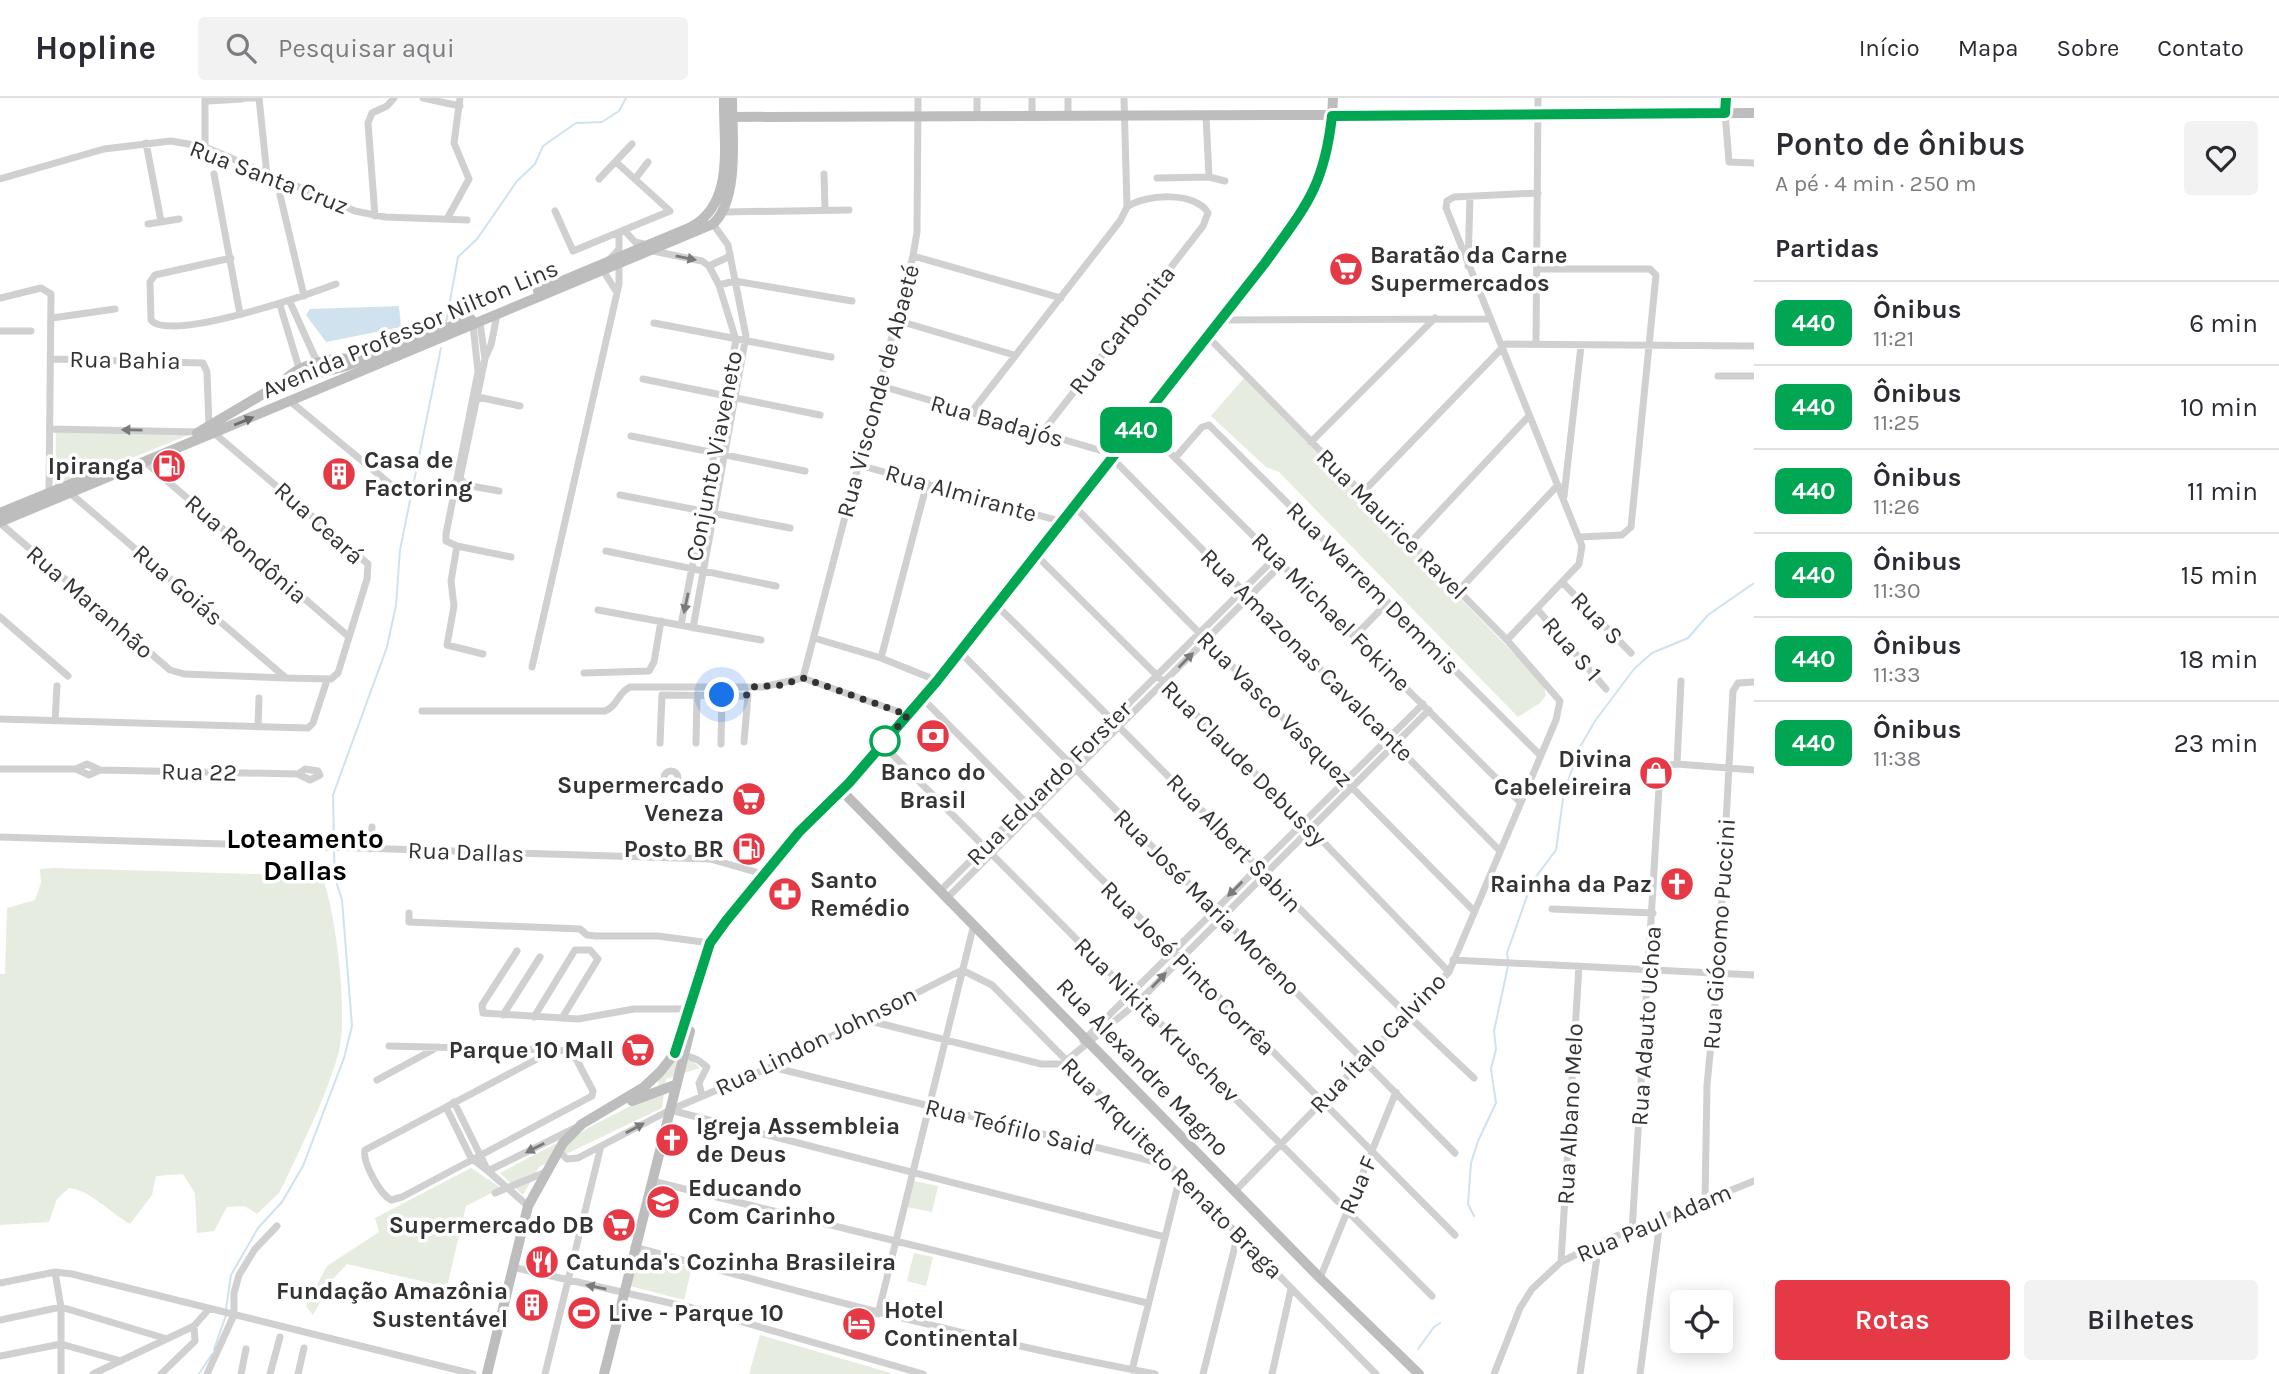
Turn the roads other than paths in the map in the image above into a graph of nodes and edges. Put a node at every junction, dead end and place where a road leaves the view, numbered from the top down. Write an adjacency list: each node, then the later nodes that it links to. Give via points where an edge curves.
1 (242, 98): 14 (street); 35 (street, via 259,98)
2 (394, 98): 50 (street, Rua Santa Cruz, via 372,113 368,123)
3 (423, 98): 15 (street)
4 (723, 98): 59 (main road, Avenida Professor Nilton Lins, via 718,201 700,223)
5 (732, 98): 23 (main road)
6 (918, 98): 19 (street, Rua Visconde de Abaeté)
7 (977, 98): 24 (street)
8 (1032, 98): 25 (street)
9 (1068, 98): 26 (street)
10 (1124, 98): 20 (street)
11 (1333, 98): 22 (main road)
12 (1538, 98): 18 (street)
13 (1726, 98): 16 (main road)
14 (206, 99): 29 (street)
15 (460, 102): 52 (street, via 454,143 468,179)
16 (1725, 113): 17 (main road); 18 (main road); 32 (street, via 1728,159)
17 (1754, 113)
18 (1538, 115): 22 (main road); 42 (street)
19 (917, 116): 23 (main road); 24 (main road); 61 (street, Rua Visconde de Abaeté)
20 (1124, 116): 21 (main road); 26 (main road); 45 (street)
21 (1206, 116): 22 (main road); 36 (street)
22 (1332, 116): 87 (main road, via 1324,167 1314,194)
23 (732, 117): 49 (main road, via 731,185)
24 (977, 117): 25 (main road)
25 (1032, 117): 26 (main road)
26 (1068, 117)
27 (146, 143): 29 (street, Rua Santa Cruz, via 171,141); 38 (street, Rua Santa Cruz, via 104,149); 54 (street)
28 (632, 144): 30 (street)
29 (205, 147): 35 (street, Rua Santa Cruz)
30 (616, 162): 39 (street); 40 (street)
31 (648, 162): 40 (street)
32 (1754, 163)
33 (214, 173): 63 (street)
34 (824, 173): 46 (street)
35 (267, 175): 50 (street, Rua Santa Cruz)
36 (1209, 177): 37 (street); 41 (street)
37 (1157, 178)
38 (0, 179)
39 (599, 179)
40 (635, 179): 57 (street, via 670,211)
41 (1225, 181)
42 (1538, 193): 44 (street); 66 (street)
43 (281, 195): 72 (street)
44 (1470, 197): 67 (street); 67 (street, via 1450,198 1446,208)
45 (1127, 208): 74 (street, via 1105,245); 129 (street, Rua Carbonita, via 1143,200 1195,201 1208,213 1203,226)
46 (825, 209): 47 (street); 49 (street)
47 (849, 210)
48 (555, 211): 57 (street, via 573,251)
49 (724, 212): 56 (main road, Avenida Professor Nilton Lins)
50 (375, 216): 52 (street, Rua Santa Cruz)
51 (179, 219): 54 (street)
52 (447, 219): 53 (street, Rua Santa Cruz)
53 (467, 220)
54 (161, 221): 55 (street)
55 (148, 224)
56 (713, 224): 59 (main road, Avenida Professor Nilton Lins); 62 (street, via 725,237)
57 (621, 231): 58 (street); 60 (street)
58 (635, 242): 59 (street); 60 (street)
59 (651, 248): 64 (main road, Avenida Professor Nilton Lins); 65 (street, one-way to 65)
60 (619, 249): 64 (street)
61 (913, 256): 74 (street); 86 (street, Rua Visconde de Abaeté)
62 (728, 257): 65 (street); 68 (street)
63 (231, 258): 81 (street); 81 (street, via 155,275 150,282 149,308 151,320 160,327)
64 (610, 266): 71 (street); 71 (street, via 620,277); 82 (main road, Avenida Professor Nilton Lins); 92 (main road, Avenida Professor Nilton Lins)
65 (709, 266): 70 (street, Conjunto Viaveneto)
66 (1538, 269): 99 (street); 101 (street, via 1650,269 1656,275)
67 (1468, 270): 85 (street)
68 (735, 281): 70 (street); 75 (street); 77 (street)
69 (336, 284): 72 (street)
70 (719, 285): 79 (street, Conjunto Viaveneto)
71 (616, 292): 189 (street)
72 (304, 296): 76 (street)
73 (0, 298): 83 (street, via 41,288 51,294)
74 (1061, 298): 104 (street)
75 (852, 301)
76 (290, 302): 78 (street); 97 (street)
77 (739, 303): 79 (street); 98 (street)
78 (280, 305): 81 (street); 93 (street)
79 (727, 308): 96 (street, Conjunto Viaveneto)
80 (115, 309): 83 (street)
81 (240, 314)
82 (497, 315): 89 (main road, Avenida Professor Nilton Lins); 107 (street)
83 (52, 318): 106 (street)
84 (1435, 318): 85 (street); 87 (street); 131 (street)
85 (1488, 319): 103 (street)
86 (896, 320): 104 (street); 115 (street, Rua Visconde de Abaeté)
87 (1221, 320): 95 (main road)
88 (654, 323): 96 (street)
89 (472, 326): 92 (main road, Avenida Professor Nilton Lins); 107 (street); 157 (street, via 476,383 446,534 446,541)
90 (0, 331): 91 (street)
91 (31, 331)
92 (450, 331): 94 (main road, Avenida Professor Nilton Lins)
93 (290, 335): 97 (street); 110 (street)
94 (437, 336): 108 (main road, Avenida Professor Nilton Lins); 120 (main road, Avenida Professor Nilton Lins)
95 (1208, 337): 126 (main road); 131 (street, Rua Maurice Ravel)
96 (736, 340): 98 (street); 118 (street, Conjunto Viaveneto)
97 (307, 342): 109 (street)
98 (746, 342): 105 (street); 119 (street)
99 (1536, 344): 100 (street); 103 (street)
100 (1581, 346): 101 (street); 147 (street)
101 (1650, 346): 102 (street); 155 (street, via 1631,527 1622,535)
102 (1754, 346)
103 (1501, 347): 125 (street); 145 (street)
104 (1014, 355): 123 (street)
105 (831, 357)
106 (52, 359): 127 (street); 128 (street, Rua Bahia, via 199,361 206,366)
107 (485, 359): 117 (street)
108 (359, 361): 109 (main road, via 346,357); 114 (main road, Avenida Professor Nilton Lins)
109 (318, 364): 110 (main road)
110 (299, 368): 114 (main road)
111 (1718, 376): 112 (street)
112 (1754, 376)
113 (643, 379): 118 (street)
114 (282, 384): 116 (main road, Avenida Professor Nilton Lins); 120 (main road)
115 (878, 386): 123 (street, Rua Badajós); 137 (street, Rua Visconde de Abaeté)
116 (262, 392): 122 (main road); 128 (main road, Avenida Professor Nilton Lins)
117 (478, 397): 121 (street); 142 (street, via 460,478 466,485)
118 (726, 397): 119 (street); 132 (street, Conjunto Viaveneto)
119 (736, 398): 124 (street); 133 (street)
120 (289, 403): 122 (main road, Avenida Professor Nilton Lins); 141 (street)
121 (520, 406)
122 (270, 411): 128 (main road, Avenida Professor Nilton Lins, one-way to 122)
123 (970, 414): 129 (street, Rua Badajós)
124 (820, 415)
125 (1528, 416): 140 (street); 156 (street)
126 (1141, 424): 134 (main road); 135 (street, Rua Michael Fokine)
127 (50, 429): 128 (street, one-way to 127); 143 (street)
128 (208, 431): 136 (main road, Avenida Professor Nilton Lins); 143 (main road, Avenida Professor Nilton Lins); 179 (street, Rua Ceará, via 368,564)
129 (1041, 434): 134 (street, Rua Badajós)
130 (631, 436): 132 (street)
131 (1311, 442): 145 (street, Rua Maurice Ravel)
132 (714, 454): 133 (street); 150 (street, Conjunto Viaveneto)
133 (725, 456): 138 (street); 151 (street)
134 (1114, 457): 148 (main road); 167 (street, Rua Amazonas Cavalcante)
135 (1175, 458): 161 (street, Rua Michael Fokine); 170 (street, Rua Warrem Demmis, via 1206,425)
136 (144, 461): 144 (main road, Avenida Professor Nilton Lins); 179 (street, Rua Rondônia)
137 (859, 465): 139 (street, Rua Almirante); 181 (street, Rua Visconde de Abaeté)
138 (805, 471)
139 (927, 483): 153 (street, Rua Almirante); 188 (street)
140 (1558, 485): 147 (street); 168 (street)
141 (395, 488)
142 (499, 491)
143 (49, 493): 149 (main road, Avenida Professor Nilton Lins)
144 (71, 493): 152 (main road, Avenida Professor Nilton Lins); 192 (street, Rua Goiás)
145 (1362, 493): 156 (street, Rua Maurice Ravel)
146 (620, 495): 150 (street)
147 (1563, 496): 155 (street)
148 (1075, 507): 153 (main road); 178 (street, Rua Vasco Vasquez)
149 (0, 513)
150 (704, 513): 151 (street); 163 (street, Conjunto Viaveneto)
151 (714, 515): 154 (street); 164 (street)
152 (0, 523): 192 (street, Rua Maranhão, via 164,666 184,674)
153 (1063, 523): 159 (main road)
154 (790, 528)
155 (1580, 537): 165 (street, via 1579,564)
156 (1411, 542): 168 (street, Rua Maurice Ravel)
157 (457, 546): 160 (street); 187 (street, via 447,646)
158 (606, 551): 163 (street)
159 (1037, 556): 171 (main road); 194 (street, Rua Claude Debussy)
160 (511, 557)
161 (1276, 557): 162 (street, Rua Michael Fokine); 167 (street, Rua Eduardo Forster)
162 (1282, 564): 169 (street, Rua Eduardo Forster); 180 (street, Rua Michael Fokine)
163 (693, 569): 164 (street); 176 (street, Conjunto Viaveneto, one-way to 176)
164 (704, 572): 166 (street); 177 (street)
165 (1563, 583): 172 (street); 186 (street, Rua S)
166 (776, 586)
167 (1243, 591): 169 (street, Rua Amazonas Cavalcante); 178 (street, Rua Eduardo Forster)
168 (1458, 591): 184 (street, Rua Maurice Ravel)
169 (1250, 598): 183 (street, Rua Eduardo Forster); 216 (street, Rua Amazonas Cavalcante)
170 (1388, 602): 180 (street); 222 (street, Rua Warrem Demmis)
171 (996, 605): 185 (main road); 210 (street, Rua Albert Sabin)
172 (1537, 608): 184 (street); 201 (street, Rua S 1)
173 (598, 610): 175 (street)
174 (0, 617): 191 (street)
175 (661, 621): 176 (street); 190 (street, via 649,671)
176 (681, 625): 177 (street)
177 (693, 628): 182 (street)
178 (1199, 633): 183 (street, Rua Vasco Vasquez); 194 (street, Rua Eduardo Forster)
179 (348, 636): 195 (street, via 338,673)
180 (1354, 637): 207 (street, Rua Michael Fokine)
181 (814, 638): 188 (street); 193 (street, Rua Visconde de Abaeté)
182 (761, 640)
183 (1206, 640): 194 (street, Rua Eduardo Forster, one-way to 183); 230 (street, Rua Vasco Vasquez)
184 (1507, 640): 212 (street, Rua Maurice Ravel, via 1558,696)
185 (960, 652): 196 (main road); 223 (street, Rua José Maria Moreno)
186 (1631, 653)
187 (483, 654)
188 (881, 658): 196 (street)
189 (532, 667)
190 (584, 673)
191 (68, 676)
192 (286, 678): 195 (street)
193 (803, 678): 200 (street); 209 (street)
194 (1161, 679): 210 (street, Rua Eduardo Forster); 214 (street, Rua Eduardo Forster); 235 (street, Rua Claude Debussy)
195 (327, 680): 215 (street, via 311,726)
196 (937, 681): 206 (main road)
197 (1681, 681): 224 (street)
198 (1753, 682): 225 (street, Rua Giócomo Puccini, via 1738,683 1732,691)
199 (57, 686): 213 (street)
200 (751, 687): 204 (street); 208 (street, via 651,685 625,689 606,711)
201 (1606, 689)
202 (697, 695): 203 (street); 218 (street, via 662,695); 219 (street)
203 (722, 695): 204 (street); 220 (street)
204 (746, 696): 217 (street)
205 (259, 698): 215 (street)
206 (923, 699): 209 (main road); 233 (street, Rua José Pinto Corrêa)
207 (1426, 707): 216 (street); 232 (street, Rua Michael Fokine)
208 (422, 711)
209 (908, 715): 221 (main road)
210 (1113, 718): 214 (street, Rua Albert Sabin); 223 (street, Rua Eduardo Forster)
211 (0, 719): 213 (street)
212 (1556, 720): 222 (street, Rua Ítalo Calvino)
213 (55, 721): 215 (street)
214 (1120, 725): 227 (street, Rua Eduardo Forster); 242 (street, Rua Albert Sabin)
215 (258, 727)
216 (1392, 740): 230 (street); 241 (street, Rua Amazonas Cavalcante)
217 (744, 742)
218 (660, 743)
219 (696, 743)
220 (720, 744)
221 (882, 744): 231 (main road); 240 (street, Rua Nikita Kruschev)
222 (1539, 754): 232 (street, Rua Ítalo Calvino)
223 (1070, 762): 227 (street, Rua José Maria Moreno); 233 (street, Rua Eduardo Forster)
224 (1677, 764): 225 (street); 250 (street, Rua Adauto Uchoa, via 1662,768 1659,779)
225 (1731, 768): 228 (street); 263 (street, Rua Giócomo Puccini)
226 (0, 769): 229 (street, Rua 22, via 76,769 89,775 100,770)
227 (1077, 770): 234 (street, Rua Eduardo Forster); 247 (street, Rua José Maria Moreno)
228 (1754, 771)
229 (298, 774)
230 (1348, 783): 235 (street); 237 (street); 248 (street, Rua Vasco Vasquez)
231 (844, 789): 243 (main road); 245 (main road, Rua Alexandre Magno); 278 (main road, via 716,946)
232 (1520, 802): 241 (street, Rua Ítalo Calvino)
233 (1028, 804): 234 (street, Rua José Pinto Corrêa); 240 (street, Rua Eduardo Forster)
234 (1035, 811): 240 (street, Rua Eduardo Forster); 255 (street, Rua José Pinto Corrêa)
235 (1304, 822): 237 (street, Rua Claude Debussy); 242 (street)
236 (372, 827): 239 (street)
237 (1310, 828): 244 (street); 262 (street, Rua Claude Debussy)
238 (0, 837): 239 (street, Rua Dallas)
239 (370, 849): 243 (street, Rua Dallas, via 715,860)
240 (989, 850): 245 (street, Rua Eduardo Forster); 265 (street, Rua Nikita Kruschev)
241 (1500, 851): 248 (street, Rua Ítalo Calvino)
242 (1257, 868): 244 (street, Rua Albert Sabin); 247 (street, one-way to 247)
243 (763, 874): 253 (main road)
244 (1263, 875): 251 (street); 270 (street, Rua Albert Sabin)
245 (944, 894): 252 (main road, Rua Alexandre Magno)
246 (1552, 908): 250 (street)
247 (1214, 910): 251 (street, Rua José Maria Moreno); 255 (street)
248 (1474, 911): 258 (street, Rua Ítalo Calvino)
249 (409, 913): 253 (street, via 409,922 580,929 596,936 658,936)
250 (1653, 913): 261 (street, Rua Adauto Uchoa)
251 (1221, 917): 257 (street); 279 (street, Rua José Maria Moreno)
252 (974, 925): 260 (street); 274 (main road, Rua Alexandre Magno)
253 (710, 943): 267 (main road)
254 (517, 951): 268 (street, via 482,1005 486,1014)
255 (1173, 951): 257 (street, Rua José Pinto Corrêa); 265 (street)
256 (540, 957): 268 (street)
257 (1180, 959): 266 (street, one-way to 257); 288 (street, Rua José Pinto Corrêa)
258 (1453, 960): 259 (street); 262 (street, Rua Ítalo Calvino)
259 (1579, 966): 261 (street); 323 (street, Rua Albano Melo)
260 (962, 970): 272 (street, Rua Lindon Johnson); 273 (street); 280 (street, Rua Arquiteto Renato Braga, via 992,985)
261 (1650, 970): 263 (street); 316 (street, Rua Adauto Uchoa)
262 (1448, 972): 270 (street, Rua Ítalo Calvino)
263 (1718, 973): 264 (street); 311 (street, Rua Giócomo Puccini, via 1707,1085)
264 (1754, 975)
265 (1131, 995): 266 (street, Rua Nikita Kruschev); 274 (street)
266 (1138, 1002): 274 (street); 294 (street, Rua Nikita Kruschev)
267 (690, 1009): 271 (street, via 634,1009); 278 (main road)
268 (503, 1015): 269 (street)
269 (534, 1017): 271 (street); 271 (street, via 575,950 590,950 598,959)
270 (1408, 1017): 279 (street, Rua Ítalo Calvino); 282 (street, Rua Albert Sabin)
271 (562, 1018)
272 (866, 1020): 273 (street); 281 (street, Rua Lindon Johnson)
273 (945, 1039): 280 (street, via 1041,1063); 290 (street)
274 (1085, 1041): 280 (street); 309 (main road, Rua Alexandre Magno)
275 (389, 1046): 276 (street)
276 (439, 1047): 277 (street); 283 (street)
277 (554, 1050): 287 (street); 297 (street, via 576,1054 592,1096)
278 (680, 1053): 284 (main road); 286 (street, via 707,1067 699,1083); 291 (main road, via 645,1087)
279 (1363, 1059): 285 (street, Rua José Maria Moreno); 288 (street, Rua Ítalo Calvino)
280 (1066, 1062): 301 (street, Rua Arquiteto Renato Braga)
281 (771, 1067): 286 (street, Rua Lindon Johnson); 290 (street, Rua Teófilo Said)
282 (1474, 1078)
283 (377, 1080)
284 (676, 1085): 291 (main road); 292 (main road)
285 (1396, 1092): 298 (street, Rua F); 299 (street, Rua José Maria Moreno)
286 (702, 1096): 292 (street, Rua Lindon Johnson)
287 (454, 1102): 289 (street); 297 (street)
288 (1321, 1102): 294 (street, Rua Ítalo Calvino); 298 (street, Rua José Pinto Corrêa)
289 (446, 1107): 300 (street); 300 (street, via 365,1150 365,1160 383,1194 394,1199)
290 (927, 1107): 301 (street, Rua Teófilo Said); 304 (street)
291 (610, 1110): 293 (main road)
292 (670, 1110): 295 (street, Rua Lindon Johnson, one-way to 292); 304 (street); 306 (main road)
293 (582, 1124): 296 (main road); 302 (street, one-way to 302)
294 (1280, 1144): 309 (street, Rua Ítalo Calvino); 313 (street, Rua Nikita Kruschev)
295 (601, 1146): 296 (street, Rua Lindon Johnson, via 573,1160); 327 (street)
296 (558, 1151): 303 (main road)
297 (480, 1153): 300 (street); 302 (street)
298 (1372, 1153): 313 (street, Rua F); 318 (street, Rua José Pinto Corrêa)
299 (1455, 1153)
300 (471, 1158): 302 (street)
301 (1168, 1165): 305 (street, Rua Arquiteto Renato Braga)
302 (488, 1171): 308 (street)
303 (546, 1172): 308 (street); 312 (main road)
304 (911, 1173): 319 (street); 320 (street)
305 (1180, 1177): 317 (street, Rua Arquiteto Renato Braga); 319 (street)
306 (652, 1181): 320 (street); 322 (main road)
307 (1754, 1181): 311 (street, Rua Paul Adam)
308 (509, 1188): 310 (street); 312 (street)
309 (1235, 1191): 326 (main road, Rua Alexandre Magno)
310 (495, 1193)
311 (1705, 1202): 314 (street, Rua Paul Adam)
312 (528, 1206): 324 (main road)
313 (1346, 1210): 326 (street, Rua F); 331 (street, Rua Nikita Kruschev)
314 (1660, 1221): 316 (street, Rua Paul Adam); 366 (street)
315 (277, 1226): 336 (street, via 239,1275)
316 (1632, 1231): 321 (street, Rua Paul Adam)
317 (1237, 1234): 329 (street, Rua Arquiteto Renato Braga); 360 (street)
318 (1455, 1235)
319 (1165, 1237): 332 (street)
320 (895, 1239): 332 (street); 335 (street)
321 (1599, 1243): 323 (street, Rua Paul Adam); 365 (street)
322 (634, 1247): 330 (main road); 335 (street)
323 (1561, 1262): 364 (street, Rua Paul Adam, via 1532,1289 1520,1308)
324 (512, 1267): 327 (street); 355 (main road)
325 (55, 1272): 328 (street); 333 (street); 334 (street)
326 (1320, 1278): 363 (main road, Rua Alexandre Magno)
327 (569, 1281): 330 (street, one-way to 327); 356 (street)
328 (0, 1283)
329 (1291, 1289): 361 (street); 362 (street, Rua Arquiteto Renato Braga)
330 (624, 1292): 357 (main road); 358 (street, via 765,1327)
331 (1432, 1296)
332 (1147, 1303): 346 (street)
333 (61, 1307): 337 (street); 340 (street); 341 (street)
334 (209, 1309): 336 (street); 338 (street)
335 (878, 1314): 346 (street)
336 (233, 1315): 350 (street); 354 (street)
337 (0, 1320)
338 (194, 1326): 340 (street); 349 (street, via 195,1341)
339 (280, 1337): 352 (street)
340 (167, 1339): 345 (street)
341 (61, 1344): 344 (street); 345 (street); 347 (street)
342 (304, 1348): 353 (street)
343 (246, 1349): 351 (street)
344 (0, 1356)
345 (121, 1361): 348 (street)
346 (1132, 1370): 359 (street)
347 (61, 1374)
348 (93, 1374)
349 (161, 1374)
350 (207, 1374)
351 (241, 1374)
352 (270, 1374)
353 (298, 1374)
354 (473, 1374)
355 (486, 1374)
356 (545, 1374)
357 (604, 1374)
358 (923, 1374)
359 (1155, 1374)
360 (1203, 1374)
361 (1272, 1374)
362 (1376, 1374)
363 (1418, 1374)
364 (1494, 1374)
365 (1580, 1374)
366 (1640, 1374)

